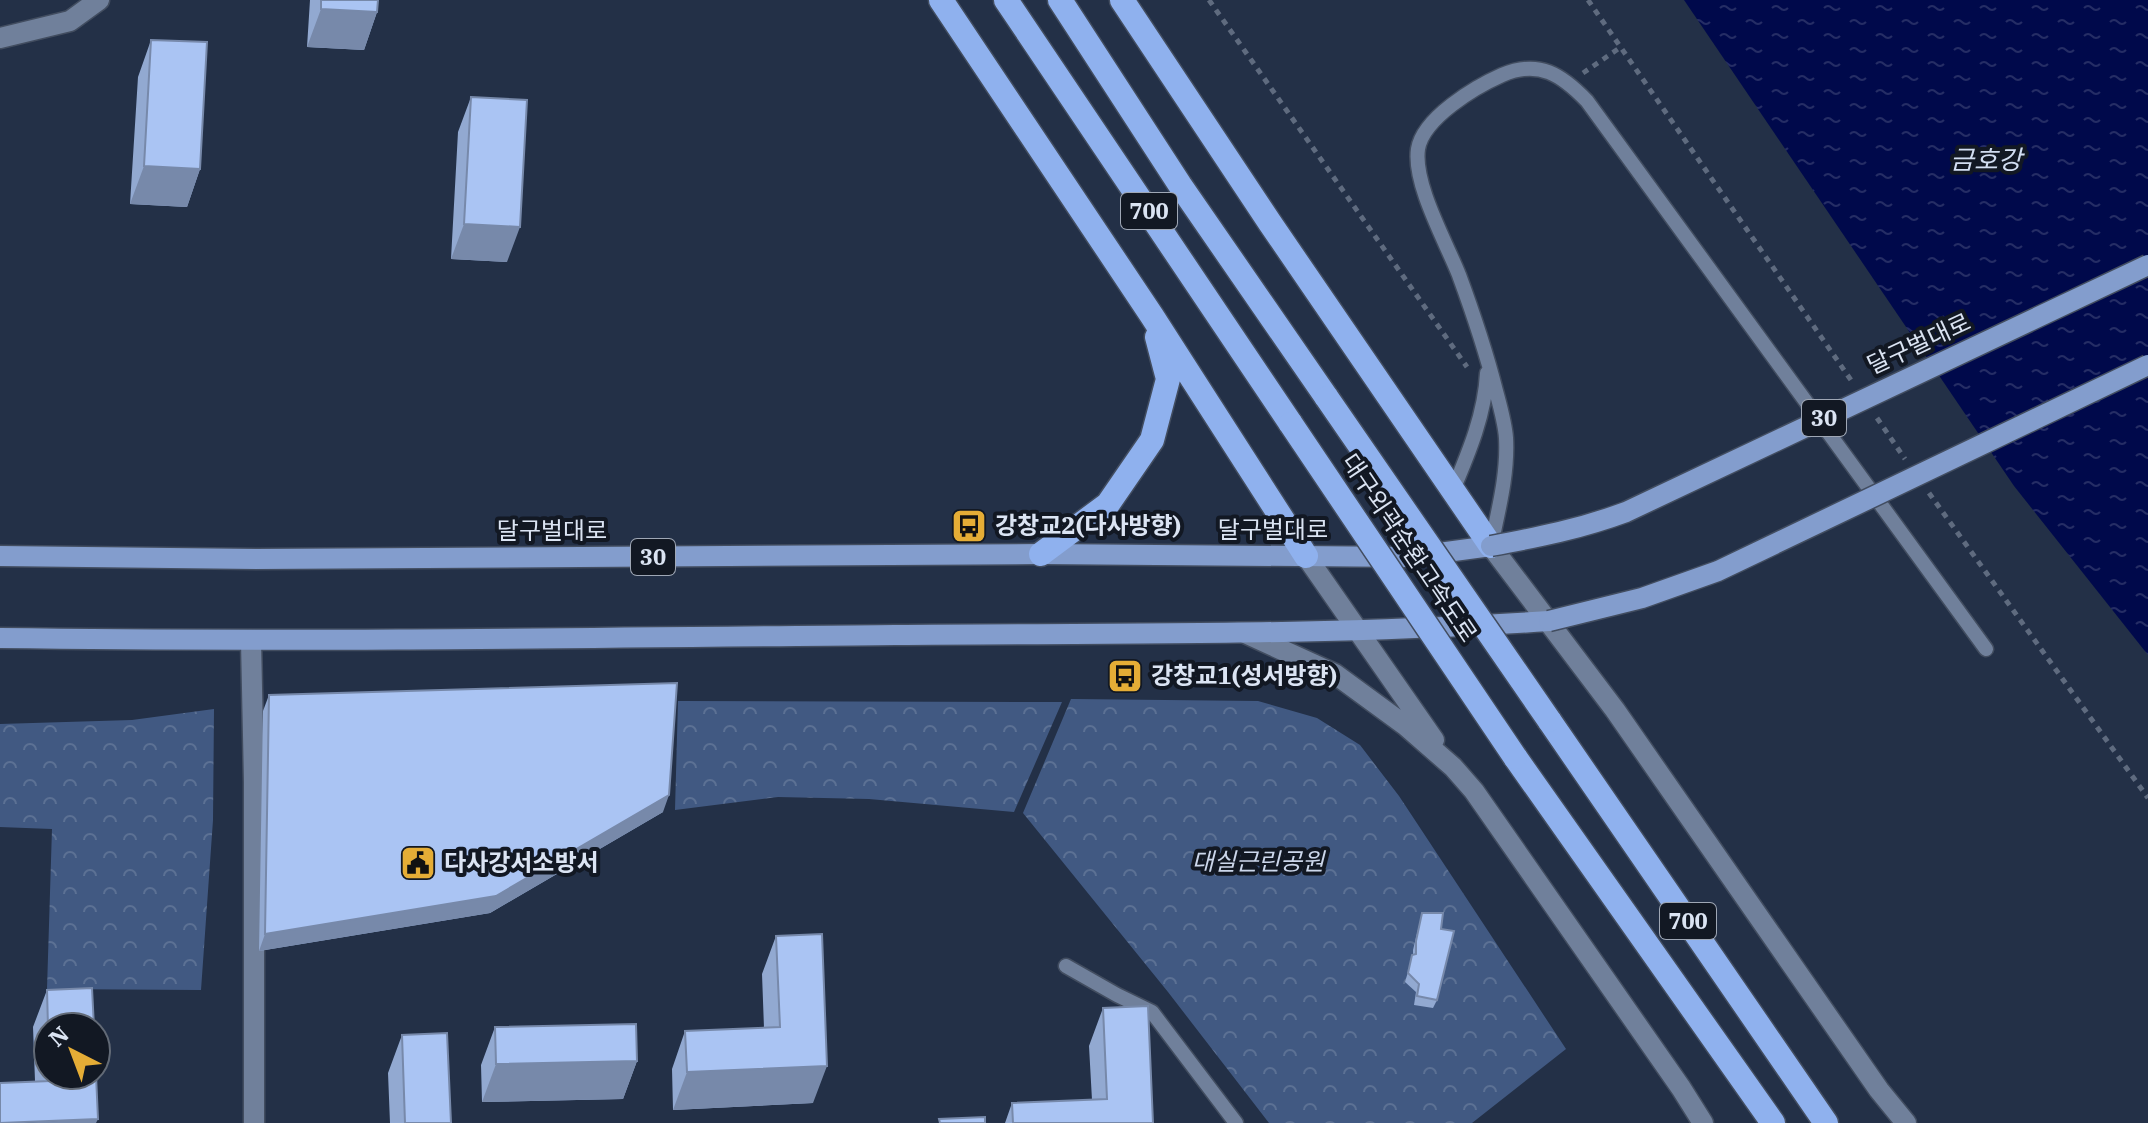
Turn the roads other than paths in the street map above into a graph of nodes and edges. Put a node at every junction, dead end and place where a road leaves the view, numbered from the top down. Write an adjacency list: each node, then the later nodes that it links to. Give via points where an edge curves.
1 (99, 0): 6 (street, via 70,21)
2 (941, 0): 8 (highway)
3 (1006, 0): 27 (highway, 대구외곽순환고속도로 / 700, bridge, via 1515,757)
4 (1060, 0): 28 (highway, 대구외곽순환고속도로 / 700, bridge, via 1180,185)
5 (1122, 0): 11 (highway)
6 (0, 38)
7 (2148, 265): 12 (main road, 달구벌대로 / 30, bridge, via 1626,512 1559,534)
8 (1152, 316): 13 (highway, via 1168,379 1152,440 1108,504); 15 (highway)
9 (1488, 361): 11 (lane, via 1486,394); 12 (lane, via 1506,438 1504,482); 21 (lane, via 1432,213 1418,168 1419,148 1425,132 1443,113 1485,83 1520,69 1552,72 1587,101)
10 (2148, 365): 16 (main road, bridge, via 1718,571 1642,598)
11 (1453, 490): 12 (highway)
12 (1491, 546): 15 (main road, 달구벌대로 / 30, via 1409,557); 16 (street)
13 (1041, 554): 14 (main road, 달구벌대로 / 30); 15 (main road, 달구벌대로 / 30)
14 (0, 556)
15 (1306, 556): 17 (street)
16 (1549, 621): 17 (main road); 29 (street)
17 (1357, 630): 18 (main road); 22 (street)
18 (1245, 633): 20 (main road); 22 (street, via 1335,674)
19 (0, 638): 20 (main road)
20 (251, 641): 24 (street)
21 (1986, 649)
22 (1453, 767): 26 (street)
23 (1066, 966): 25 (lane, via 1152,1012)
24 (254, 1123)
25 (1236, 1123)
26 (1703, 1123)
27 (1773, 1123)
28 (1826, 1123)
29 (1906, 1123)

